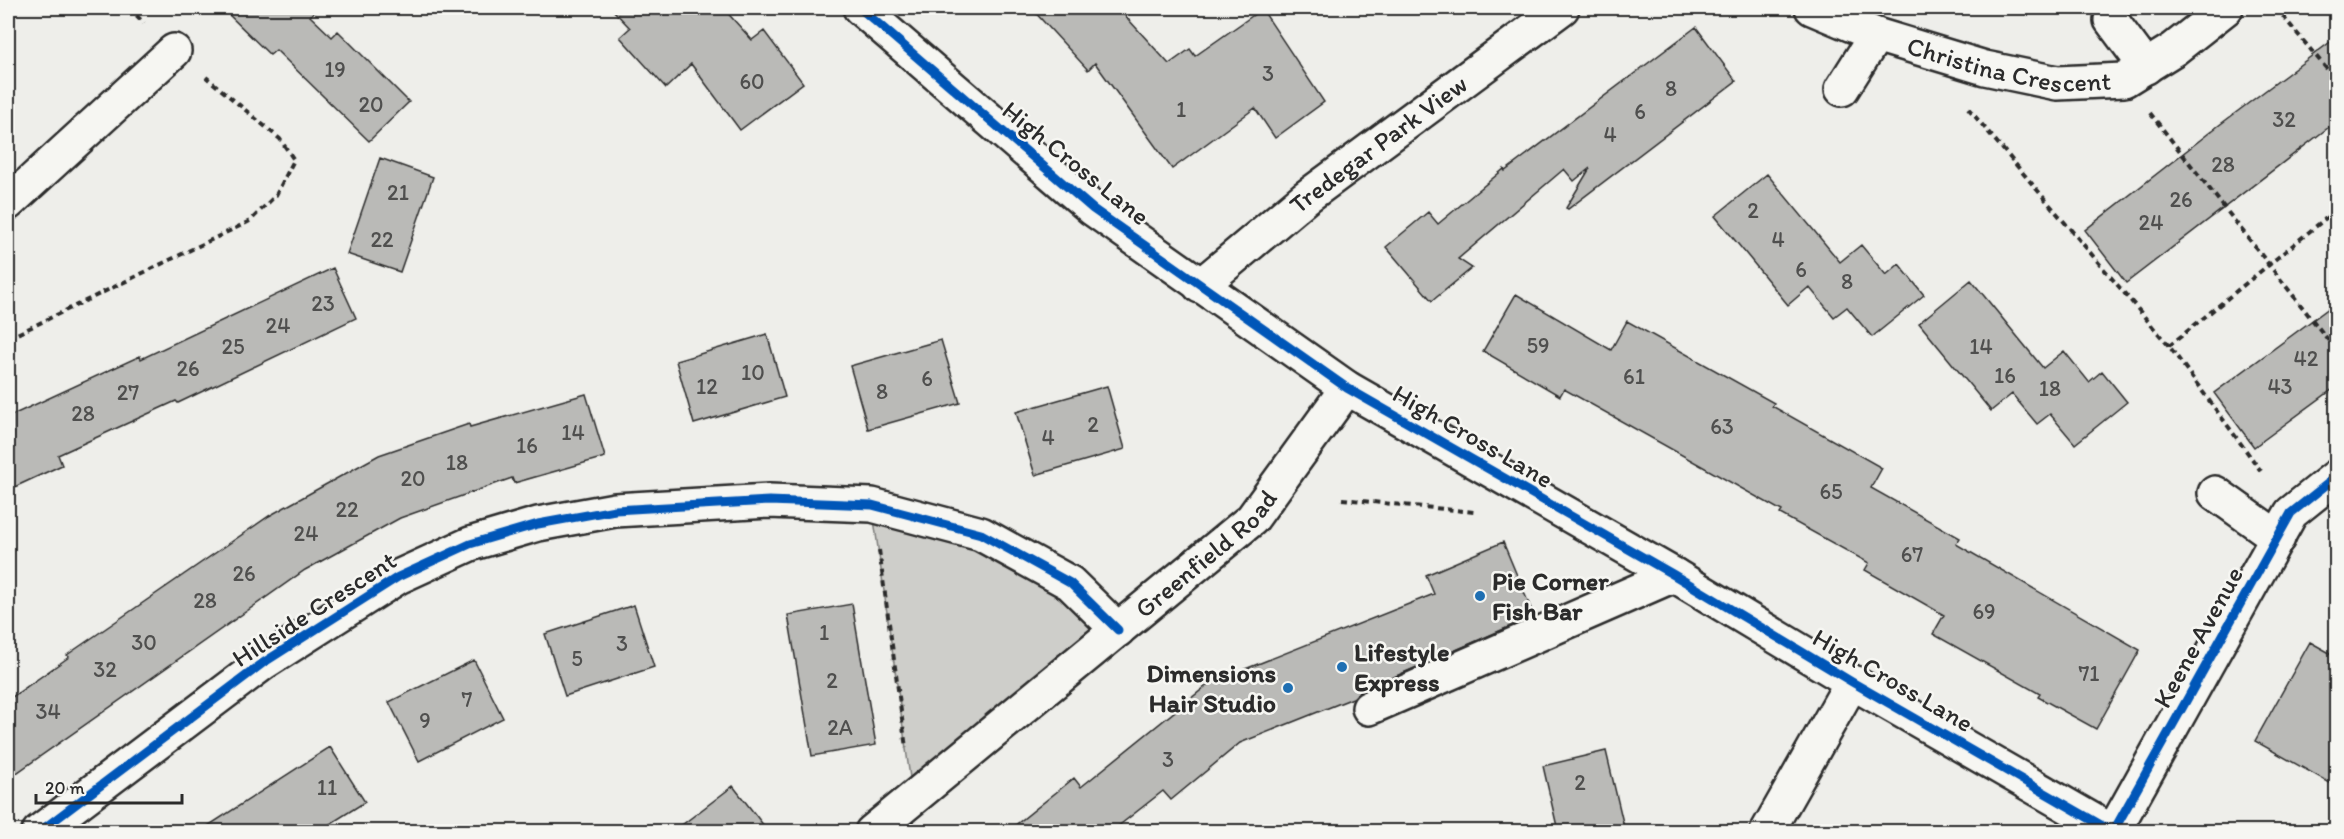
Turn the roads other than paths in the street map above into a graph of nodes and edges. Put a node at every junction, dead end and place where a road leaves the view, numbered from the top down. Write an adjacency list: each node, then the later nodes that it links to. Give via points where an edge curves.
1 (860, 8): 11 (street, High Cross Lane, via 1093,209)
2 (1562, 8): 11 (street, Tredegar Park View, via 1305,198)
3 (1812, 8): 6 (street, Christina Crescent)
4 (2226, 8): 8 (street, Christina Crescent, via 2174,49)
5 (2111, 20): 8 (street)
6 (1876, 35): 8 (street, Christina Crescent, via 1985,68 2057,83); 9 (street)
7 (174, 51): 10 (street)
8 (2135, 73)
9 (1842, 89)
10 (8, 203)
11 (1200, 286): 12 (street, High Cross Lane)
12 (1347, 388): 16 (street, High Cross Lane); 17 (street, Greenfield Road, via 1252,519)
13 (2337, 477): 15 (street, Keene Avenue)
14 (2215, 493): 15 (street)
15 (2284, 525): 23 (street, Keene Avenue)
16 (1674, 575): 18 (street, High Cross Lane); 19 (street)
17 (1118, 630): 20 (street, Hillside Crescent, via 1070,583 981,534 872,505 769,501 615,510 538,524 470,544 398,577 263,663); 21 (street, Greenfield Road)
18 (1852, 682): 22 (street); 23 (street, High Cross Lane)
19 (1369, 708)
20 (39, 831)
21 (872, 831)
22 (1767, 831)
23 (2112, 831)

